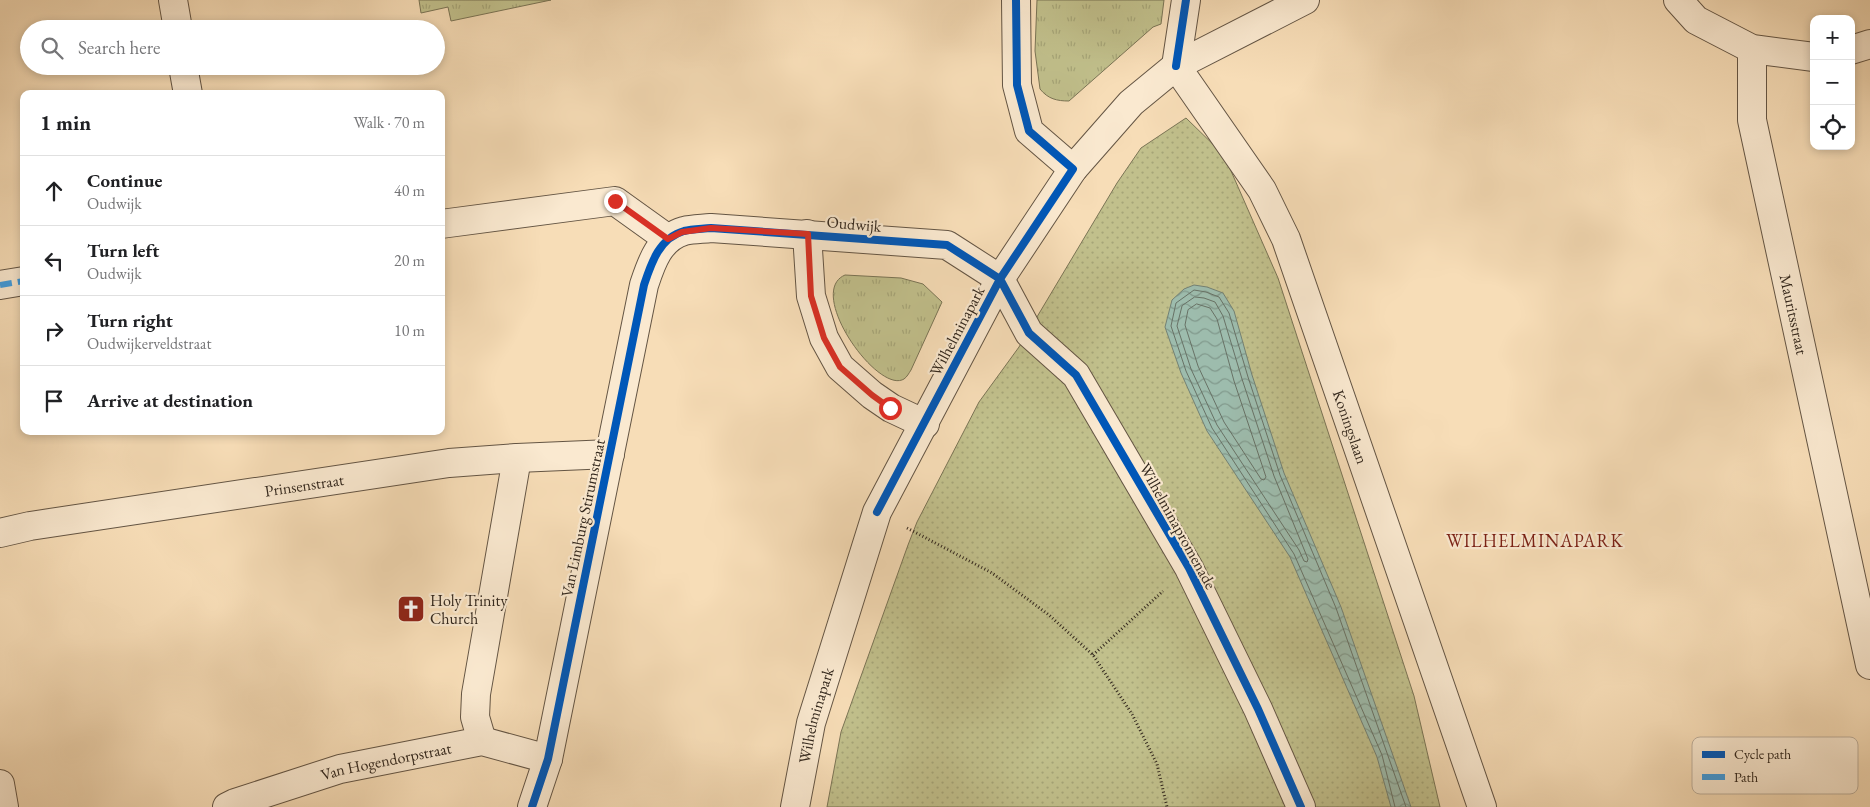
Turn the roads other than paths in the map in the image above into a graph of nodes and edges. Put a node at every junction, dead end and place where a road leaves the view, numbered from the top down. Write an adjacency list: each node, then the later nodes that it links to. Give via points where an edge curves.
1 (173, 0): 6 (street)
2 (1016, 0): 14 (street, via 1017,85 1028,131)
3 (1186, 0): 11 (street)
4 (1305, 0): 11 (street, Wilhelminapark)
5 (1678, 0): 8 (street, via 1696,20)
6 (176, 20)
7 (1870, 44): 9 (street)
8 (1752, 49): 10 (street); 25 (street, Mauritsstraat, via 1752,120)
9 (1855, 49)
10 (1810, 56)
11 (1176, 66): 14 (street, Wilhelminapark, via 1131,103); 34 (street, Koningslaan, via 1262,190 1286,239)
12 (185, 75): 13 (street)
13 (187, 90)
14 (1073, 169): 18 (street, Wilhelminapark)
15 (445, 223): 17 (street, via 615,201)
16 (808, 234): 17 (street, Oudwijk, via 711,228 682,232); 18 (street, Oudwijk, via 947,245); 21 (street, Oudwijk, via 811,296 824,338 840,367 890,408)
17 (668, 239): 22 (street, Van Limburg Stirumstraat, via 652,260 644,285)
18 (1000, 279): 21 (street, Wilhelminapark); 33 (street, Wilhelminapromenade, via 1029,333 1076,376 1189,568 1258,709)
19 (20, 282): 20 (street)
20 (0, 285)
21 (924, 424): 32 (street, Wilhelminapark, via 877,512 811,724)
22 (610, 454): 23 (street, Prinsenstraat); 27 (street, Van Limburg Stirumstraat)
23 (517, 458): 24 (street, Prinsenstraat, via 449,463 30,526); 26 (street, via 476,694 475,717)
24 (0, 534)
25 (1870, 665)
26 (482, 741): 27 (street, Van Hogendorpstraat); 30 (street, Van Hogendorpstraat, via 340,769)
27 (548, 759): 31 (street, Van Limburg Stirumstraat)
28 (0, 784): 29 (street)
29 (4, 807)
30 (227, 807)
31 (532, 807)
32 (795, 807)
33 (1301, 807)
34 (1482, 807)

